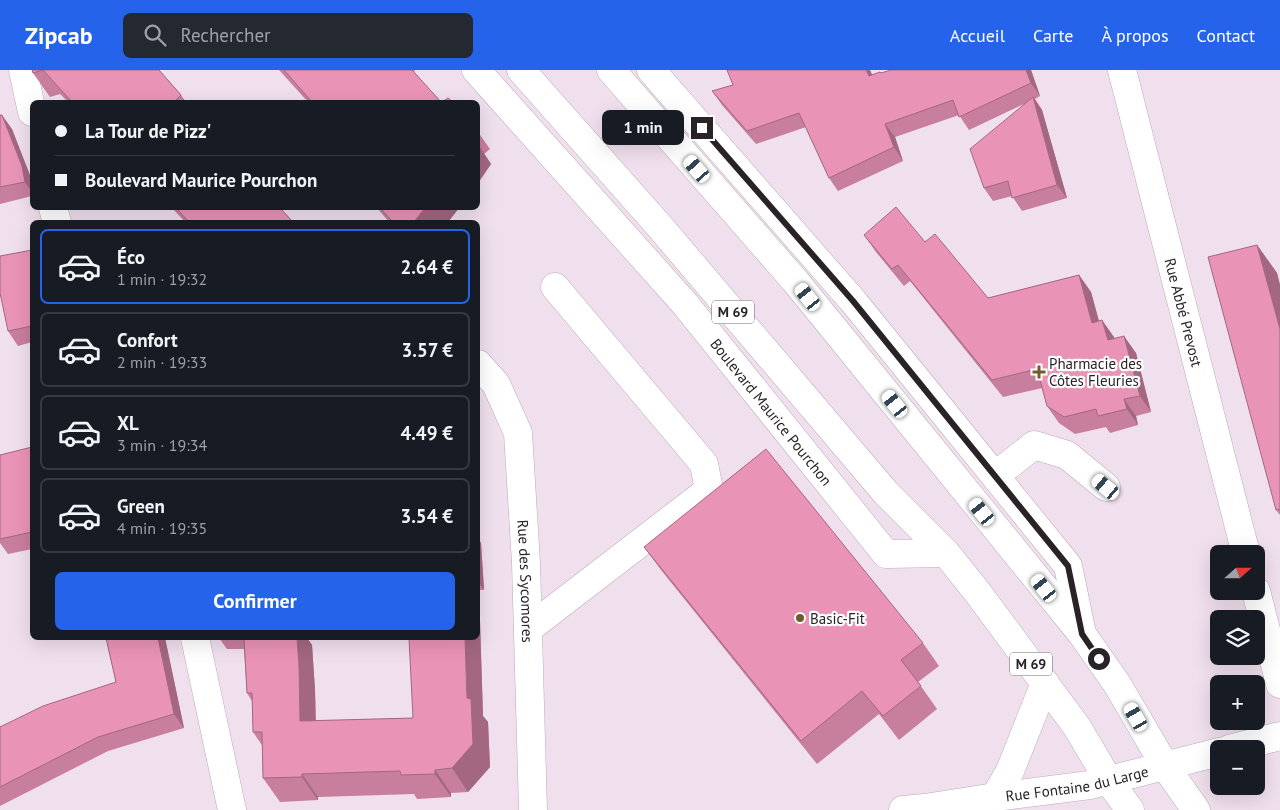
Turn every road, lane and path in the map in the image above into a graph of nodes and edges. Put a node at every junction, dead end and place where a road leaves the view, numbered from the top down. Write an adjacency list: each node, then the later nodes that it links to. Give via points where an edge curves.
1 (23, 70): 7 (main road)
2 (476, 70): 13 (main road, Boulevard Maurice Pourchon, via 685,304 886,554)
3 (521, 70): 13 (main road, M 69, via 668,235 886,493)
4 (611, 70): 16 (main road, via 796,282)
5 (651, 70): 10 (main road, via 853,301)
6 (1122, 70): 12 (main road, Rue Abbé Prevost)
7 (30, 103)
8 (555, 287): 15 (main road, via 704,464 709,490)
9 (480, 366): 15 (main road, Rue des Sycomores, via 496,384 518,433)
10 (995, 476): 11 (main road, via 1034,444 1068,455); 16 (main road, via 1068,566)
11 (1106, 487)
12 (1244, 545)
13 (946, 553): 18 (main road, M 69)
14 (1258, 600): 19 (main road)
15 (528, 629): 28 (main road, Rue des Sycomores)
16 (1082, 634): 23 (main road, via 1117,684)
17 (195, 640): 27 (main road)
18 (1046, 683): 24 (main road, M 69); 25 (main road, via 1010,771)
19 (1280, 684)
20 (1280, 736): 21 (main road)
21 (1265, 740)
22 (1210, 754): 23 (main road, Rue Fontaine du Large)
23 (1165, 766): 24 (main road, Rue Fontaine du Large); 30 (main road)
24 (1109, 781): 25 (main road, Rue Fontaine du Large); 29 (main road, M 69)
25 (995, 797): 26 (main road, Rue Fontaine du Large)
26 (918, 809)
27 (232, 810)
28 (533, 810)
29 (1130, 810)
30 (1196, 810)

